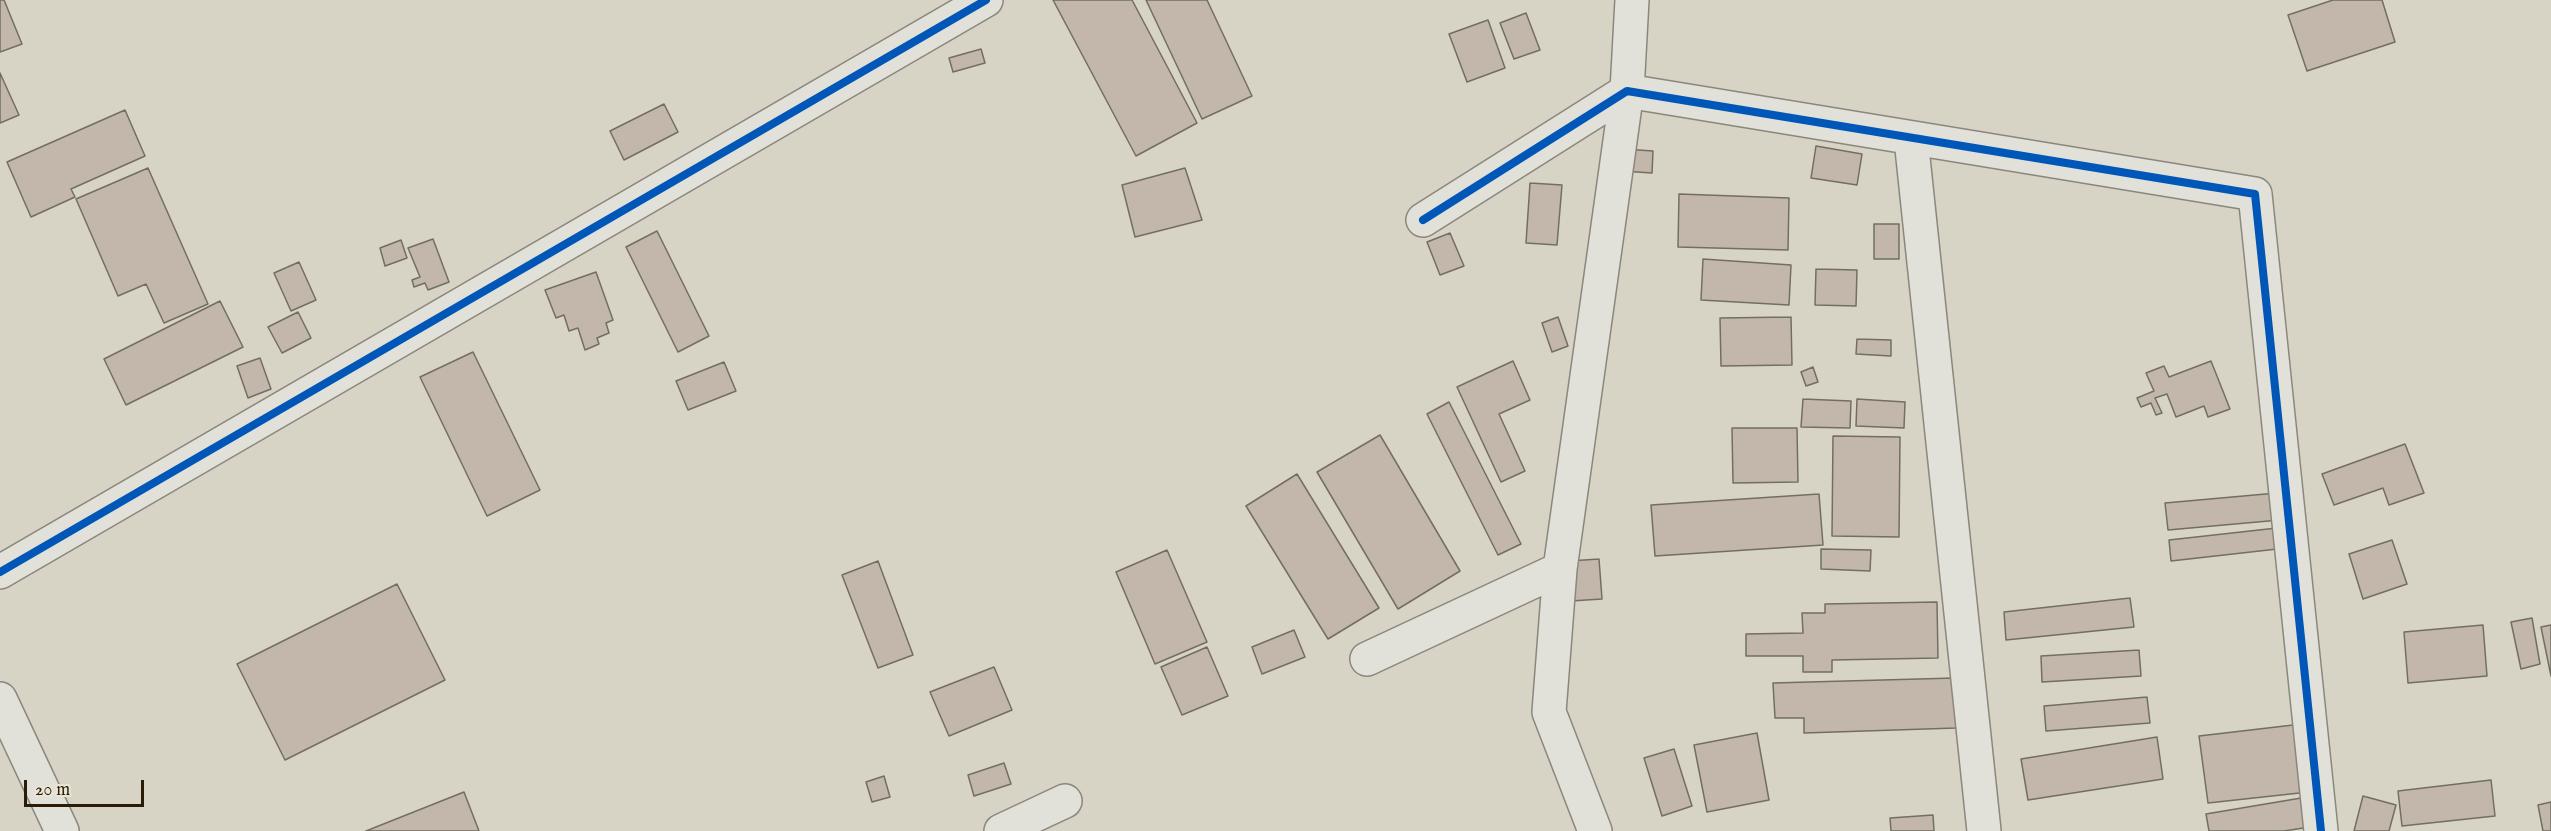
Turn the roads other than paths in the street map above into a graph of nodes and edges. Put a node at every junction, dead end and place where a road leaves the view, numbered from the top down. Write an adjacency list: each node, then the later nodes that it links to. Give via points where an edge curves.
1 (986, 0): 7 (street)
2 (1632, 0): 3 (street)
3 (1627, 91): 4 (street); 5 (street); 6 (street)
4 (1911, 139): 14 (street); 15 (street, via 2255,194)
5 (1423, 220)
6 (1560, 569): 8 (street); 13 (street, via 1549,712)
7 (0, 572)
8 (1367, 659)
9 (0, 699): 11 (street)
10 (1065, 801): 12 (street)
11 (62, 831)
12 (1001, 831)
13 (1595, 831)
14 (1984, 831)
15 (2320, 831)

